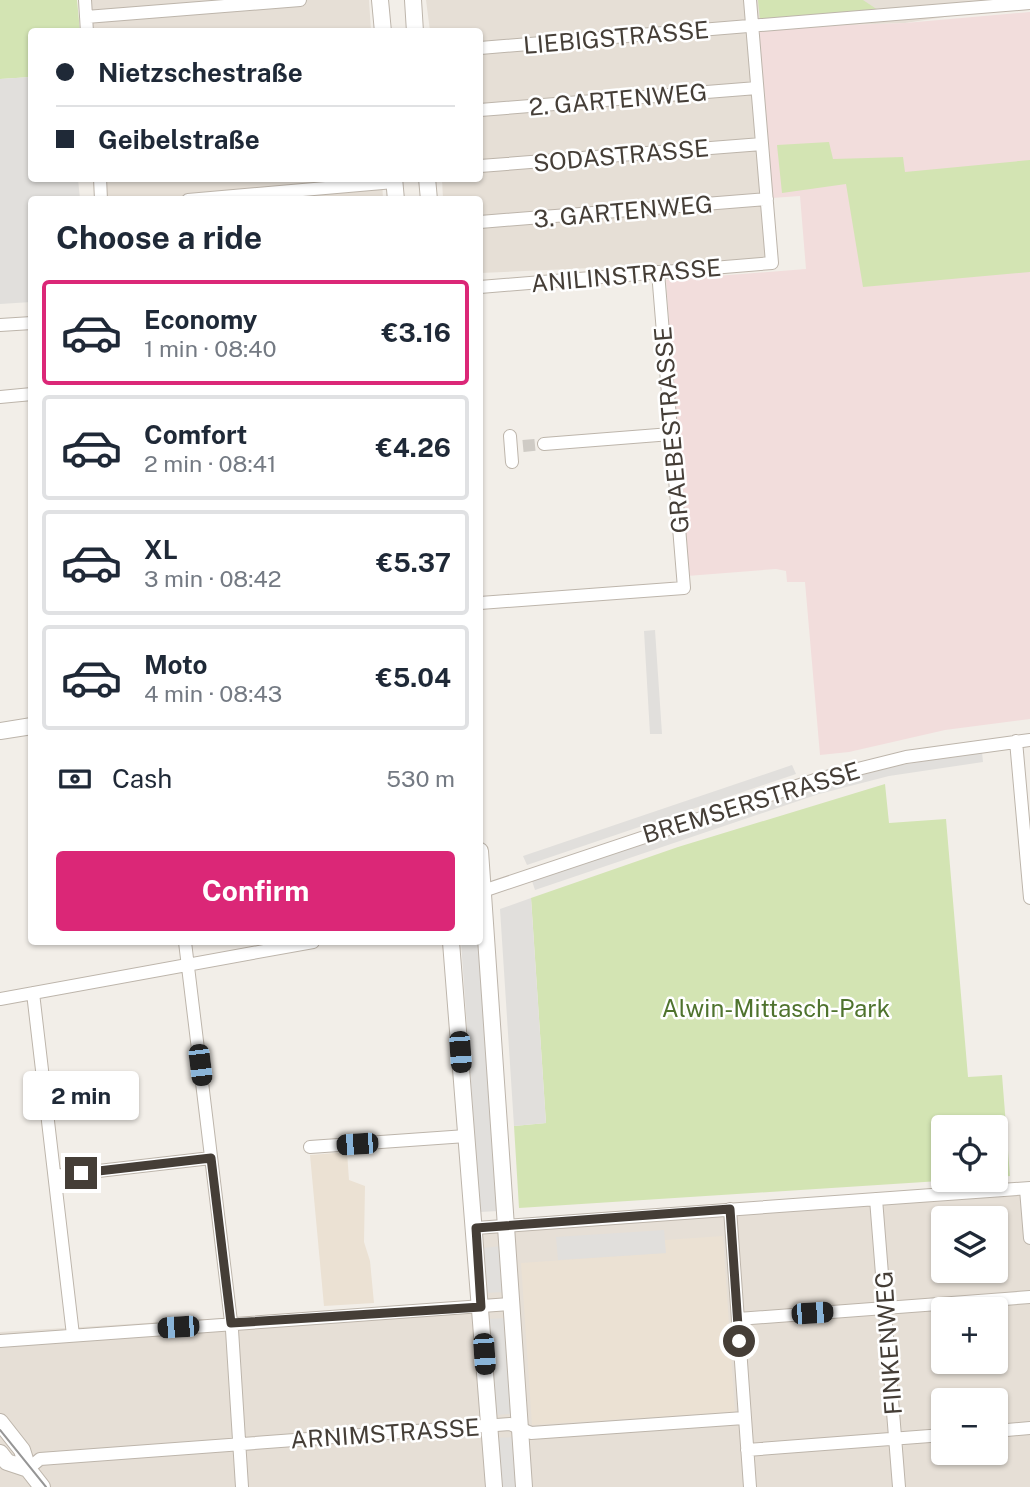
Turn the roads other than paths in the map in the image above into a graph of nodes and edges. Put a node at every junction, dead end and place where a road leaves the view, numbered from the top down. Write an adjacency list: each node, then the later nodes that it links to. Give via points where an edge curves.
1 (85, 0): 8 (street)
2 (300, 0): 8 (street)
3 (380, 0): 11 (street)
4 (413, 0): 12 (street)
5 (750, 0): 9 (street)
6 (1030, 3): 7 (street, LIEBIGSTRASSE)
7 (904, 7): 9 (street, LIEBIGSTRASSE)
8 (86, 17): 10 (street)
9 (752, 26): 13 (street, LIEBIGSTRASSE); 14 (street)
10 (87, 28)
11 (383, 28)
12 (415, 28)
13 (483, 48)
14 (757, 88): 15 (street, 2. GARTENWEG); 16 (street)
15 (483, 110)
16 (762, 144): 17 (street, SODASTRASSE); 20 (street)
17 (483, 166)
18 (373, 182): 19 (street)
19 (229, 196)
20 (767, 200): 21 (street, 3. GARTENWEG); 22 (street, ANILINSTRASSE, via 772,263)
21 (483, 222)
22 (658, 272): 23 (street, ANILINSTRASSE); 28 (street, GRAEBESTRASSE)
23 (483, 287)
24 (28, 323): 25 (street)
25 (0, 325)
26 (28, 394): 27 (street)
27 (0, 397)
28 (671, 434): 30 (street); 32 (street, GRAEBESTRASSE, via 684,588)
29 (514, 443): 31 (street)
30 (544, 444)
31 (512, 462)
32 (483, 603)
33 (28, 727): 34 (street)
34 (0, 731)
35 (1030, 740): 36 (street, BREMSERSTRASSE)
36 (1016, 741): 37 (street, BREMSERSTRASSE, via 906,757 818,779); 38 (street)
37 (483, 890)
38 (1030, 898)
39 (483, 919): 53 (street)
40 (185, 945): 43 (street)
41 (297, 945): 43 (street)
42 (452, 945): 46 (street)
43 (188, 965): 44 (street); 48 (street)
44 (33, 993): 45 (street); 49 (street)
45 (0, 999)
46 (466, 1136): 47 (street); 54 (street)
47 (310, 1147)
48 (211, 1158): 49 (street); 61 (street)
49 (55, 1176): 62 (street)
50 (1028, 1189): 51 (street); 55 (street)
51 (876, 1199): 52 (street); 59 (street, FINKENWEG)
52 (730, 1209): 53 (street); 60 (street)
53 (505, 1226): 54 (street); 57 (street)
54 (476, 1228): 58 (street)
55 (1030, 1238)
56 (1030, 1297): 59 (street)
57 (510, 1304): 58 (street); 67 (street)
58 (481, 1307): 61 (street); 66 (street)
59 (886, 1307): 60 (street); 71 (street, FINKENWEG)
60 (738, 1319): 64 (street)
61 (231, 1323): 62 (street); 72 (street)
62 (73, 1335): 63 (street)
63 (0, 1341)
64 (744, 1418): 67 (street, ARNIMSTRASSE, via 531,1433); 73 (street)
65 (0, 1422): 75 (street, via 22,1450)
66 (490, 1426): 67 (street, ARNIMSTRASSE); 72 (street, ARNIMSTRASSE); 78 (street)
67 (520, 1428): 79 (street)
68 (1030, 1428): 69 (street)
69 (1008, 1430)
70 (931, 1436): 71 (street)
71 (895, 1439): 73 (street); 81 (street, FINKENWEG)
72 (239, 1444): 75 (street, ARNIMSTRASSE, via 40,1459); 77 (street)
73 (747, 1450): 80 (street)
74 (0, 1453): 75 (street, via 7,1462)
75 (28, 1469): 76 (street)
76 (43, 1487)
77 (242, 1487)
78 (494, 1487)
79 (524, 1487)
80 (750, 1487)
81 (899, 1487)

